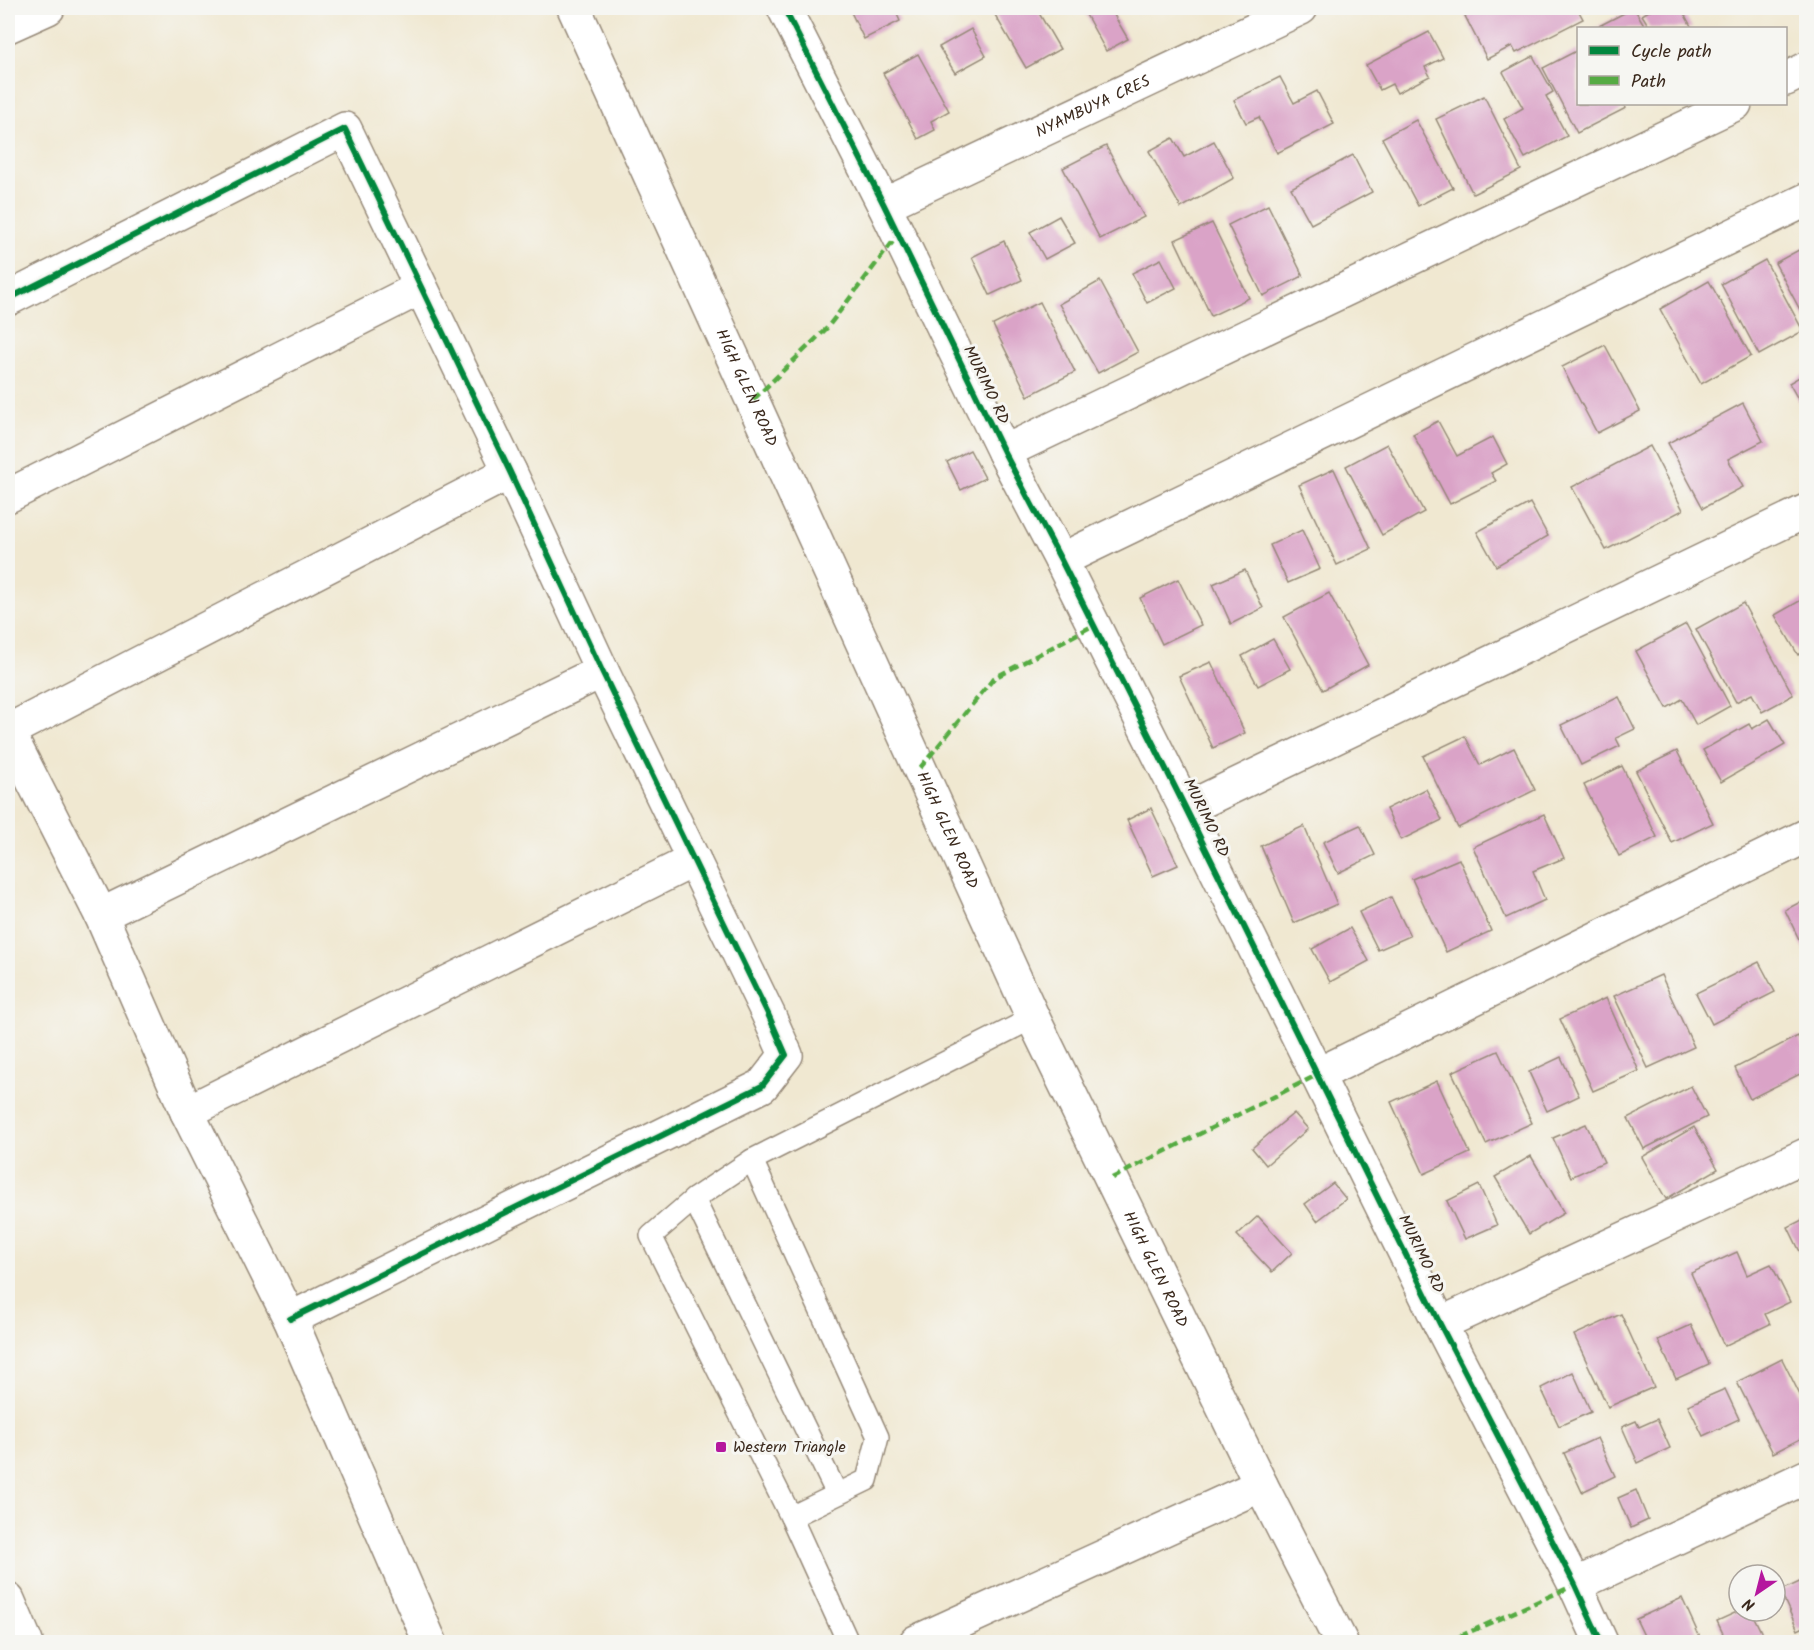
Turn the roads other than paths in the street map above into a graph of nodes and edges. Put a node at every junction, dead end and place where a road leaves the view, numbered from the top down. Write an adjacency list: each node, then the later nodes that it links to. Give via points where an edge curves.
1 (48, 8): 5 (street)
2 (574, 8): 24 (street, HIGH GLEN ROAD)
3 (784, 8): 10 (street, MURIMO RD)
4 (1301, 8): 10 (street, NYAMBUYA CRES)
5 (8, 26)
6 (1806, 69): 7 (street)
7 (1787, 78)
8 (1733, 105): 13 (street)
9 (1806, 200): 17 (street)
10 (884, 205): 13 (street, MURIMO RD)
11 (420, 288): 12 (street, via 345,129); 14 (street); 15 (street)
12 (8, 299)
13 (1004, 452): 17 (street, MURIMO RD)
14 (510, 472): 18 (street); 19 (street)
15 (8, 496)
16 (1806, 511): 20 (street)
17 (1061, 560): 20 (street, MURIMO RD)
18 (602, 671): 22 (street); 23 (street)
19 (8, 731): 23 (street)
20 (1186, 809): 25 (street, MURIMO RD)
21 (1806, 836): 25 (street)
22 (694, 860): 26 (street); 30 (street, via 786,1055 762,1086)
23 (101, 915): 26 (street)
24 (1034, 1018): 28 (lane); 33 (street, HIGH GLEN ROAD)
25 (1317, 1075): 31 (street, MURIMO RD)
26 (187, 1112): 30 (street)
27 (1806, 1155): 31 (street)
28 (752, 1160): 29 (lane); 34 (lane, via 878,1437 867,1480)
29 (694, 1199): 34 (lane); 35 (lane, via 651,1236)
30 (290, 1319): 39 (street)
31 (1440, 1324): 36 (street, MURIMO RD)
32 (1806, 1477): 36 (street)
33 (1261, 1485): 41 (street); 42 (street, HIGH GLEN ROAD)
34 (837, 1494): 35 (lane)
35 (791, 1517): 40 (lane)
36 (1575, 1585): 43 (street, MURIMO RD)
37 (8, 1600): 38 (street)
38 (26, 1642)
39 (430, 1642)
40 (848, 1642)
41 (916, 1642)
42 (1341, 1642)
43 (1601, 1642)

